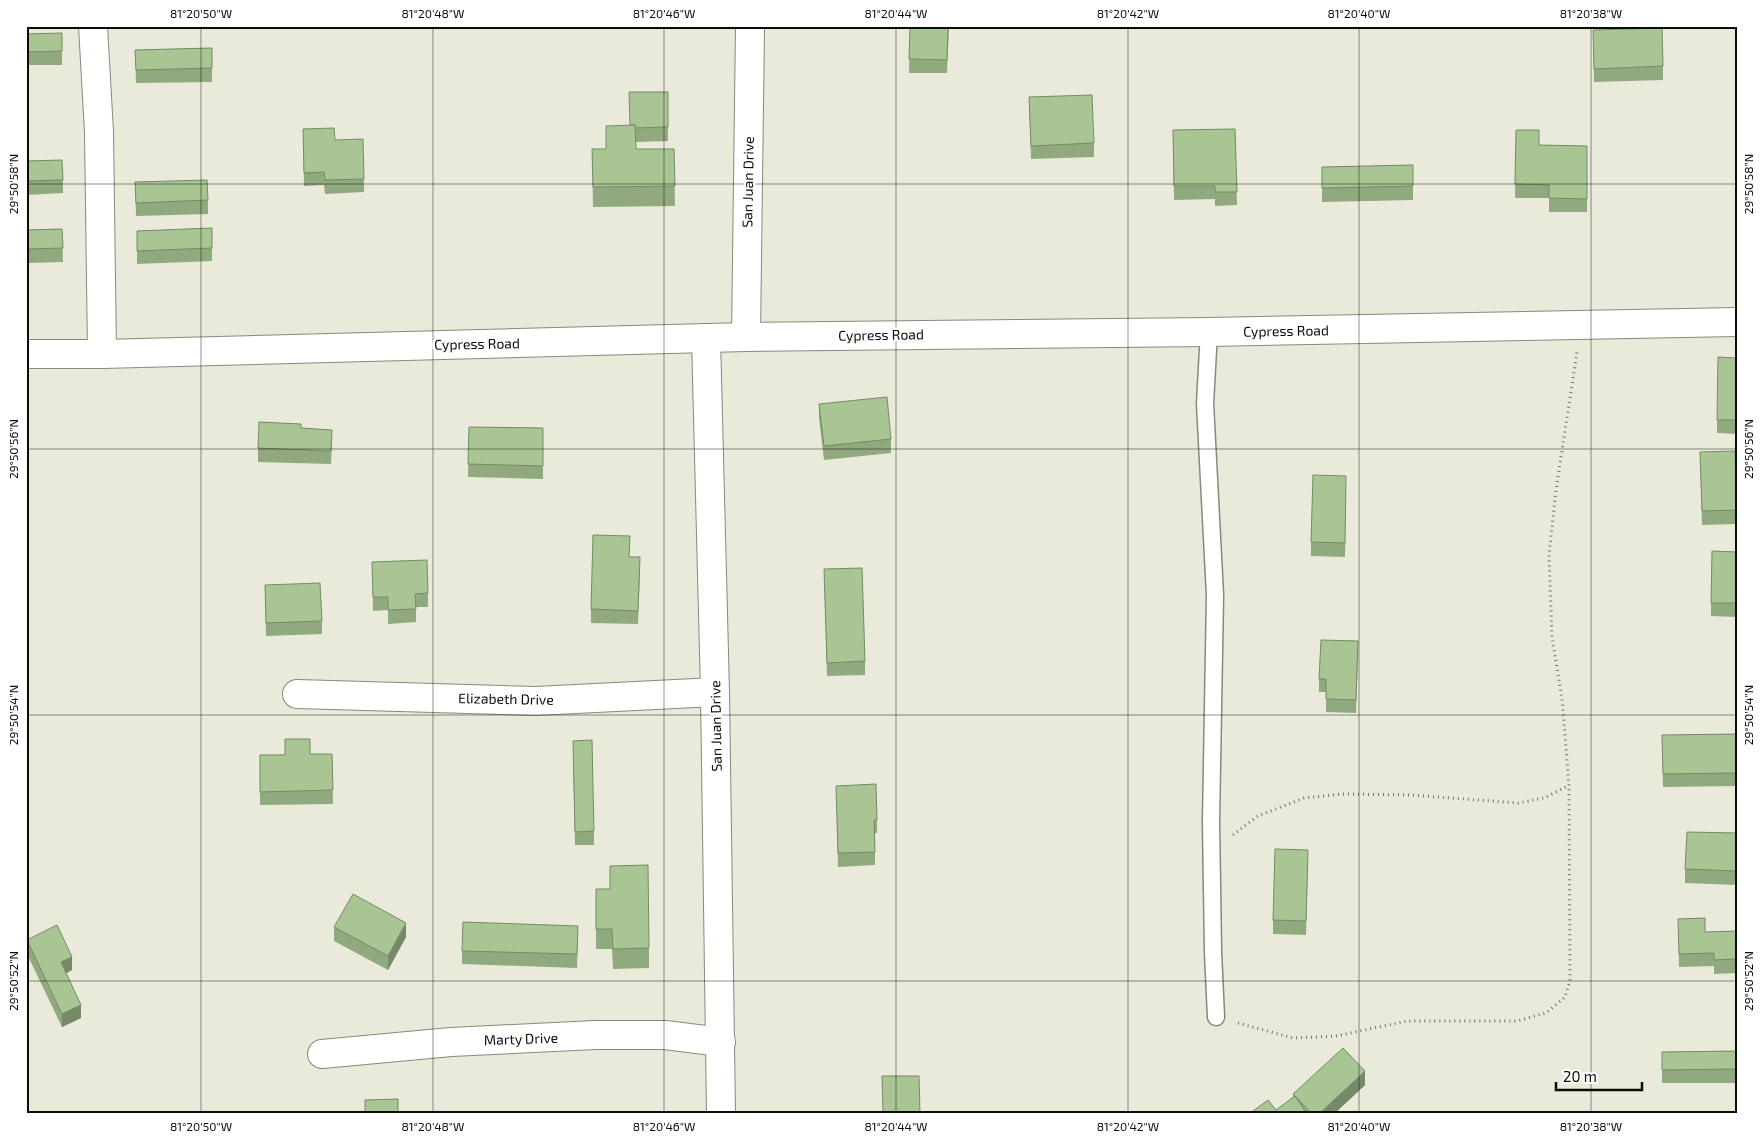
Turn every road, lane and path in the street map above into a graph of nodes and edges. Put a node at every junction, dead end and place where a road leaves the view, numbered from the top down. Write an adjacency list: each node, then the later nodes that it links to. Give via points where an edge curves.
1 (93, 26): 9 (street, via 99,132)
2 (750, 26): 6 (street, San Juan Drive)
3 (1737, 322): 4 (street, Cypress Road)
4 (1582, 325): 5 (street, Cypress Road); 12 (path, via 1548,555 1552,638 1562,698)
5 (1209, 332): 6 (street, Cypress Road); 13 (lane, via 1206,403 1216,595)
6 (746, 337): 7 (street, Cypress Road)
7 (706, 338): 9 (street, Cypress Road); 10 (street, San Juan Drive)
8 (26, 354): 9 (street, Cypress Road)
9 (102, 354)
10 (715, 692): 11 (street, Elizabeth Drive, via 536,701); 15 (street, San Juan Drive)
11 (297, 694)
12 (1569, 786): 13 (path, via 1544,798 1518,803 1411,795 1342,794 1304,798 1258,816); 14 (path, via 1570,981 1565,997 1546,1014 1517,1021 1407,1021 1336,1036 1293,1038)
13 (1211, 853): 14 (lane)
14 (1216, 1017)
15 (721, 1042): 16 (street, Marty Drive, via 665,1036 595,1036 451,1042); 17 (street, San Juan Drive)
16 (322, 1054)
17 (722, 1114)

